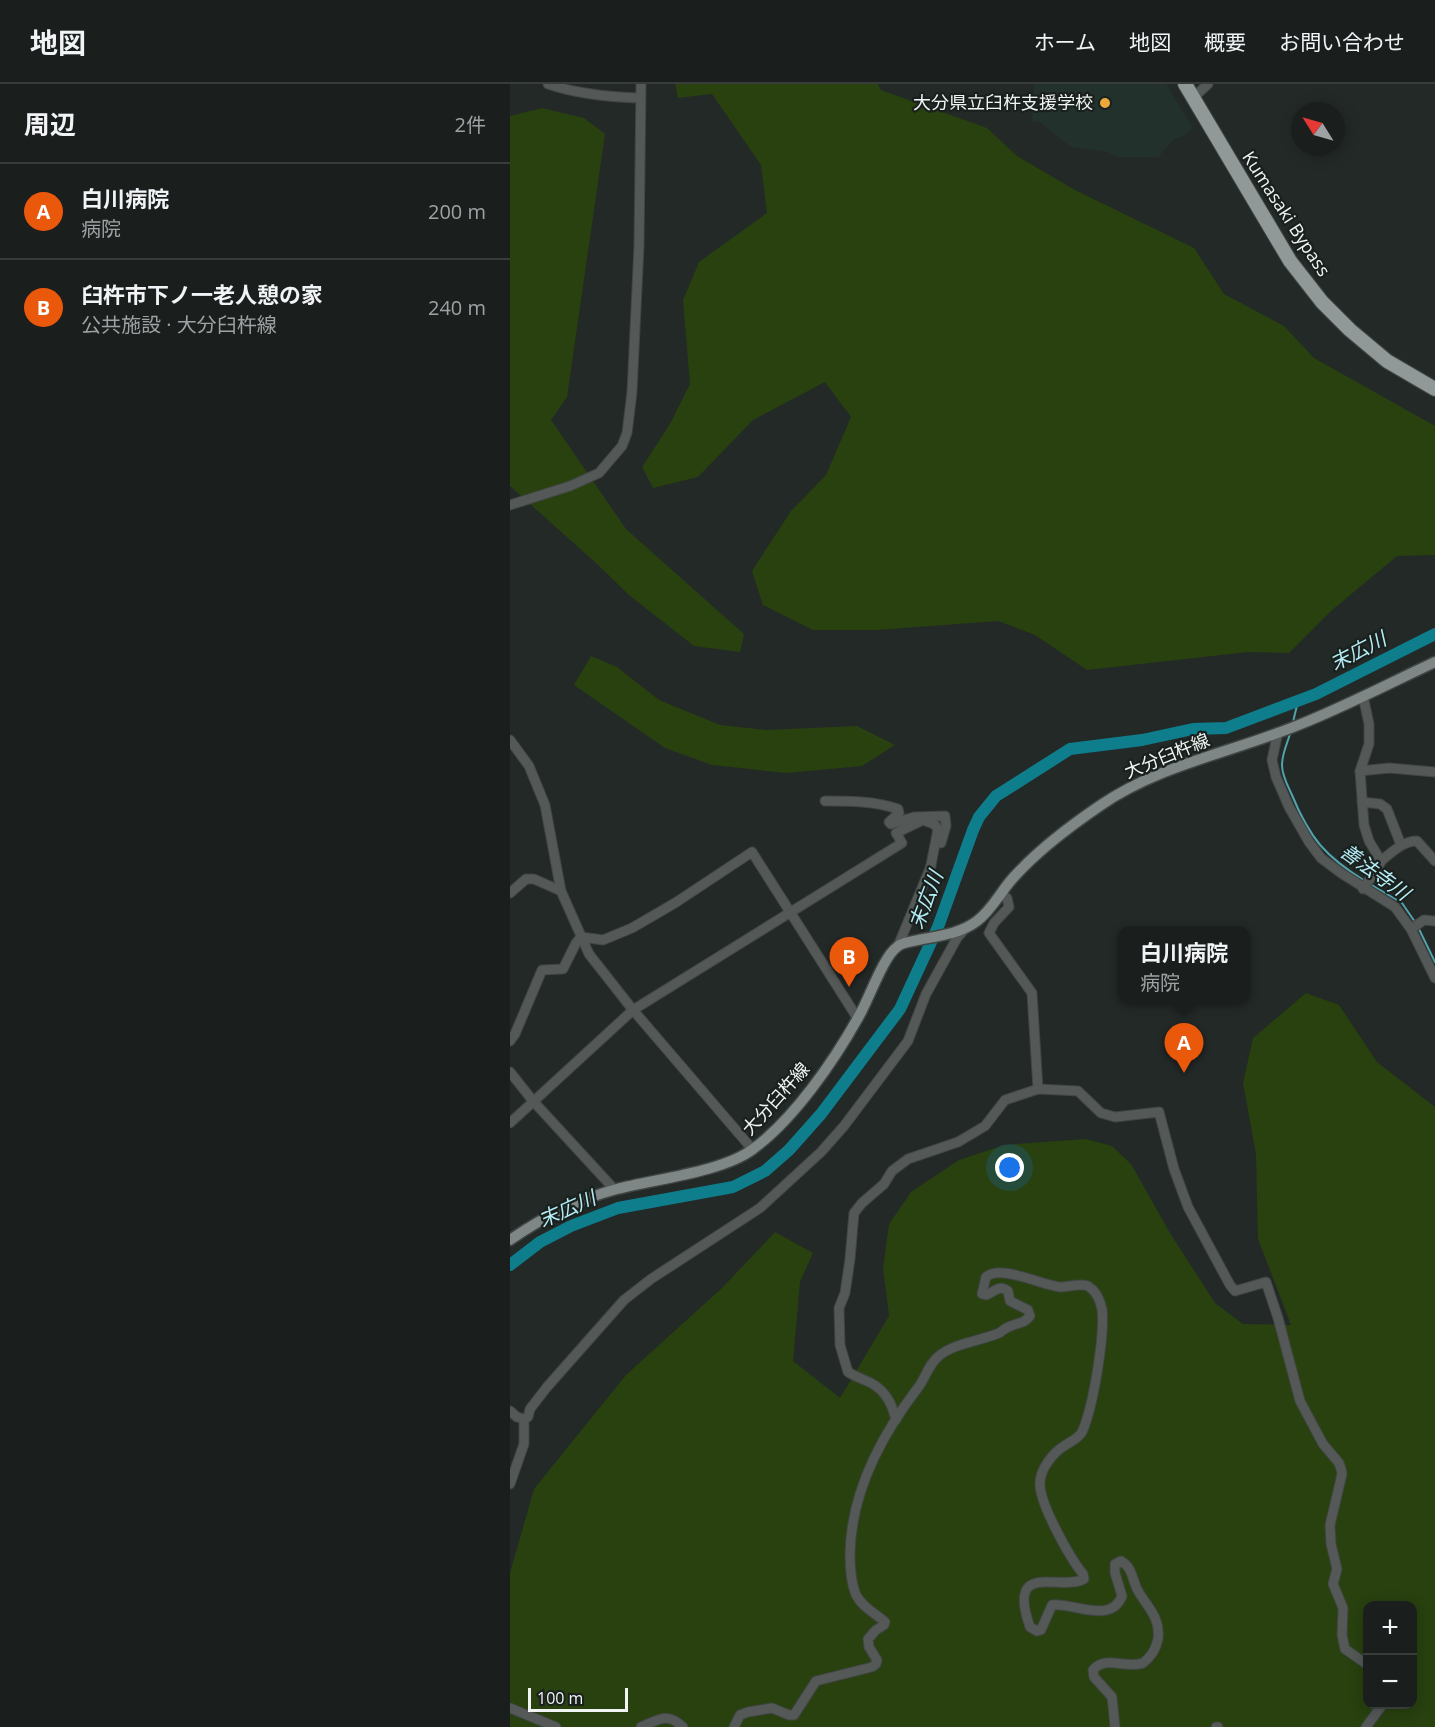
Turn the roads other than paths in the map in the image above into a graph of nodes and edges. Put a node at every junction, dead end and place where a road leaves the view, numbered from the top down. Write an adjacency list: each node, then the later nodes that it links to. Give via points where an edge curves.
1 (548, 84): 5 (street, via 577,92)
2 (641, 84): 5 (street)
3 (1185, 84): 6 (highway, Kumasaki Bypass)
4 (1208, 84): 6 (street)
5 (639, 98): 8 (street, via 639,246 627,433 622,446 599,473)
6 (1193, 98): 7 (highway, Kumasaki Bypass, via 1290,261 1322,302 1387,361)
7 (1435, 389)
8 (510, 505)
9 (1435, 662): 10 (main road, 大分臼杵線)
10 (1364, 696): 11 (main road, 大分臼杵線); 13 (street, via 1369,744)
11 (1280, 732): 21 (street, via 1273,764 1289,807 1319,856); 24 (main road, 大分臼杵線, via 1131,786 1053,840 1018,872)
12 (510, 740): 22 (street, via 529,766 545,805)
13 (1360, 771): 14 (street, via 1389,768); 16 (street)
14 (1435, 772)
15 (825, 801): 20 (street, via 898,809 891,824 914,817 945,816 943,838)
16 (1362, 802): 17 (street, via 1387,809); 18 (street, via 1366,835)
17 (1401, 845): 18 (street); 19 (street, via 1417,841)
18 (1382, 861): 21 (street)
19 (1435, 861)
20 (930, 870): 25 (street, via 938,829 923,820 896,833 902,843); 30 (street)
21 (1364, 887): 27 (street, via 1395,907)
22 (561, 891): 23 (street, via 526,879); 29 (street)
23 (510, 892)
24 (1001, 894): 28 (main road, 大分臼杵線, via 982,917); 36 (street, via 1007,898 1009,907 989,931 1032,993)
25 (790, 912): 29 (street, via 752,852 632,928 603,940); 32 (street); 33 (street)
26 (1435, 921): 27 (street, via 1422,921)
27 (1412, 928): 31 (street)
28 (964, 930): 30 (main road, 大分臼杵線); 43 (street, via 926,994 908,1041 821,1152 760,1208 624,1300)
29 (581, 937): 32 (street, via 589,954); 34 (street, via 563,969 542,970)
30 (901, 944): 33 (main road, 大分臼杵線, via 887,956)
31 (1435, 978)
32 (633, 1010): 37 (street); 39 (street)
33 (858, 1019): 39 (main road, 大分臼杵線, via 810,1092)
34 (510, 1041)
35 (510, 1072): 37 (street)
36 (1038, 1089): 44 (street, via 1005,1100 986,1126 958,1142 908,1159 854,1213 845,1293 839,1308 840,1345 848,1372 884,1392); 46 (street, via 1078,1091 1101,1113 1114,1117 1159,1112 1188,1207 1230,1285 1235,1291 1266,1282 1300,1401 1341,1469 1330,1526 1337,1569 1333,1584 1343,1608 1345,1649)
37 (533, 1101): 38 (street); 40 (street)
38 (510, 1123)
39 (753, 1150): 40 (main road, 大分臼杵線, via 722,1164)
40 (614, 1189): 41 (main road, 大分臼杵線, via 536,1222)
41 (510, 1240)
42 (510, 1411): 43 (street)
43 (524, 1419): 45 (street, via 524,1444)
44 (896, 1420): 52 (street, via 865,1480 850,1538 856,1593 867,1609 885,1622 868,1640 876,1664 816,1682 792,1716 772,1708 748,1712 740,1715); 53 (street, via 938,1356 1023,1323 1030,1316 1028,1310 1010,1301 1004,1288 982,1294 989,1274 1009,1274 1058,1287 1084,1285 1097,1295 1102,1326 1092,1398 1078,1437 1048,1463 1040,1486 1063,1545 1084,1579 1035,1583 1028,1589 1025,1601 1030,1627 1038,1631 1052,1605 1096,1611 1113,1607 1122,1596 1114,1573 1116,1564 1120,1561 1130,1569 1137,1590 1158,1622 1158,1639 1143,1663 1103,1663 1093,1670 1094,1677 1112,1697)
45 (510, 1484)
46 (1363, 1662)
47 (510, 1708): 49 (street)
48 (1379, 1709): 54 (street)
49 (556, 1727)
50 (641, 1727): 51 (street, via 666,1717)
51 (683, 1727)
52 (734, 1727)
53 (1115, 1727)
54 (1366, 1727)

